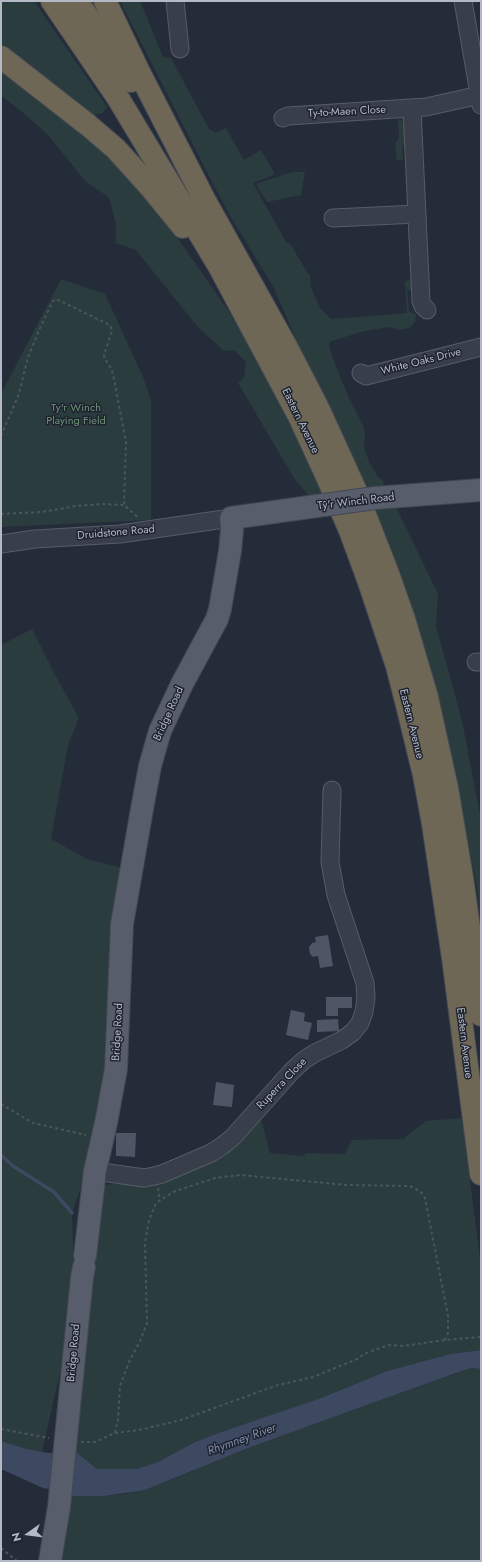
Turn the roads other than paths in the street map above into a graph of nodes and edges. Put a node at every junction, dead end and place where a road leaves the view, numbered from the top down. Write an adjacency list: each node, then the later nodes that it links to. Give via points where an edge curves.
1 (52, 1): 14 (highway, via 126,111)
2 (77, 1): 11 (highway, via 131,81)
3 (105, 1): 11 (highway)
4 (175, 1): 6 (street)
5 (463, 1): 8 (street)
6 (180, 49)
7 (1, 58): 14 (highway, via 88,125 132,165 176,218)
8 (480, 100): 9 (street, Ty-to-Maen Close)
9 (412, 109): 10 (street, Ty-to-Maen Close); 12 (street)
10 (283, 118)
11 (204, 200): 22 (highway, Eastern Avenue, via 318,408 355,489 399,605 426,697 447,788)
12 (417, 214): 13 (street); 15 (street, via 421,301)
13 (333, 218)
14 (240, 304): 24 (highway, Eastern Avenue, via 299,416 328,479 364,568 397,666 424,775 434,832)
15 (427, 310)
16 (481, 347): 17 (street, White Oaks Drive, via 366,376)
17 (361, 373)
18 (481, 490): 19 (main road, Tŷ'r Winch Road, bridge, via 375,498)
19 (231, 518): 20 (street, Druidstone Road, via 120,534 35,539); 23 (main road, Bridge Road, via 230,551 217,619 167,715 150,766 122,924 116,1068)
20 (1, 544)
21 (332, 790): 23 (street, Ruperra Close, via 330,862 336,895 365,983 366,998 360,1023 342,1040 315,1053 292,1070 233,1137 216,1150 162,1174 144,1178)
22 (481, 1015)
23 (95, 1171): 25 (main road, Bridge Road, via 59,1507)
24 (481, 1174)
25 (50, 1561)

